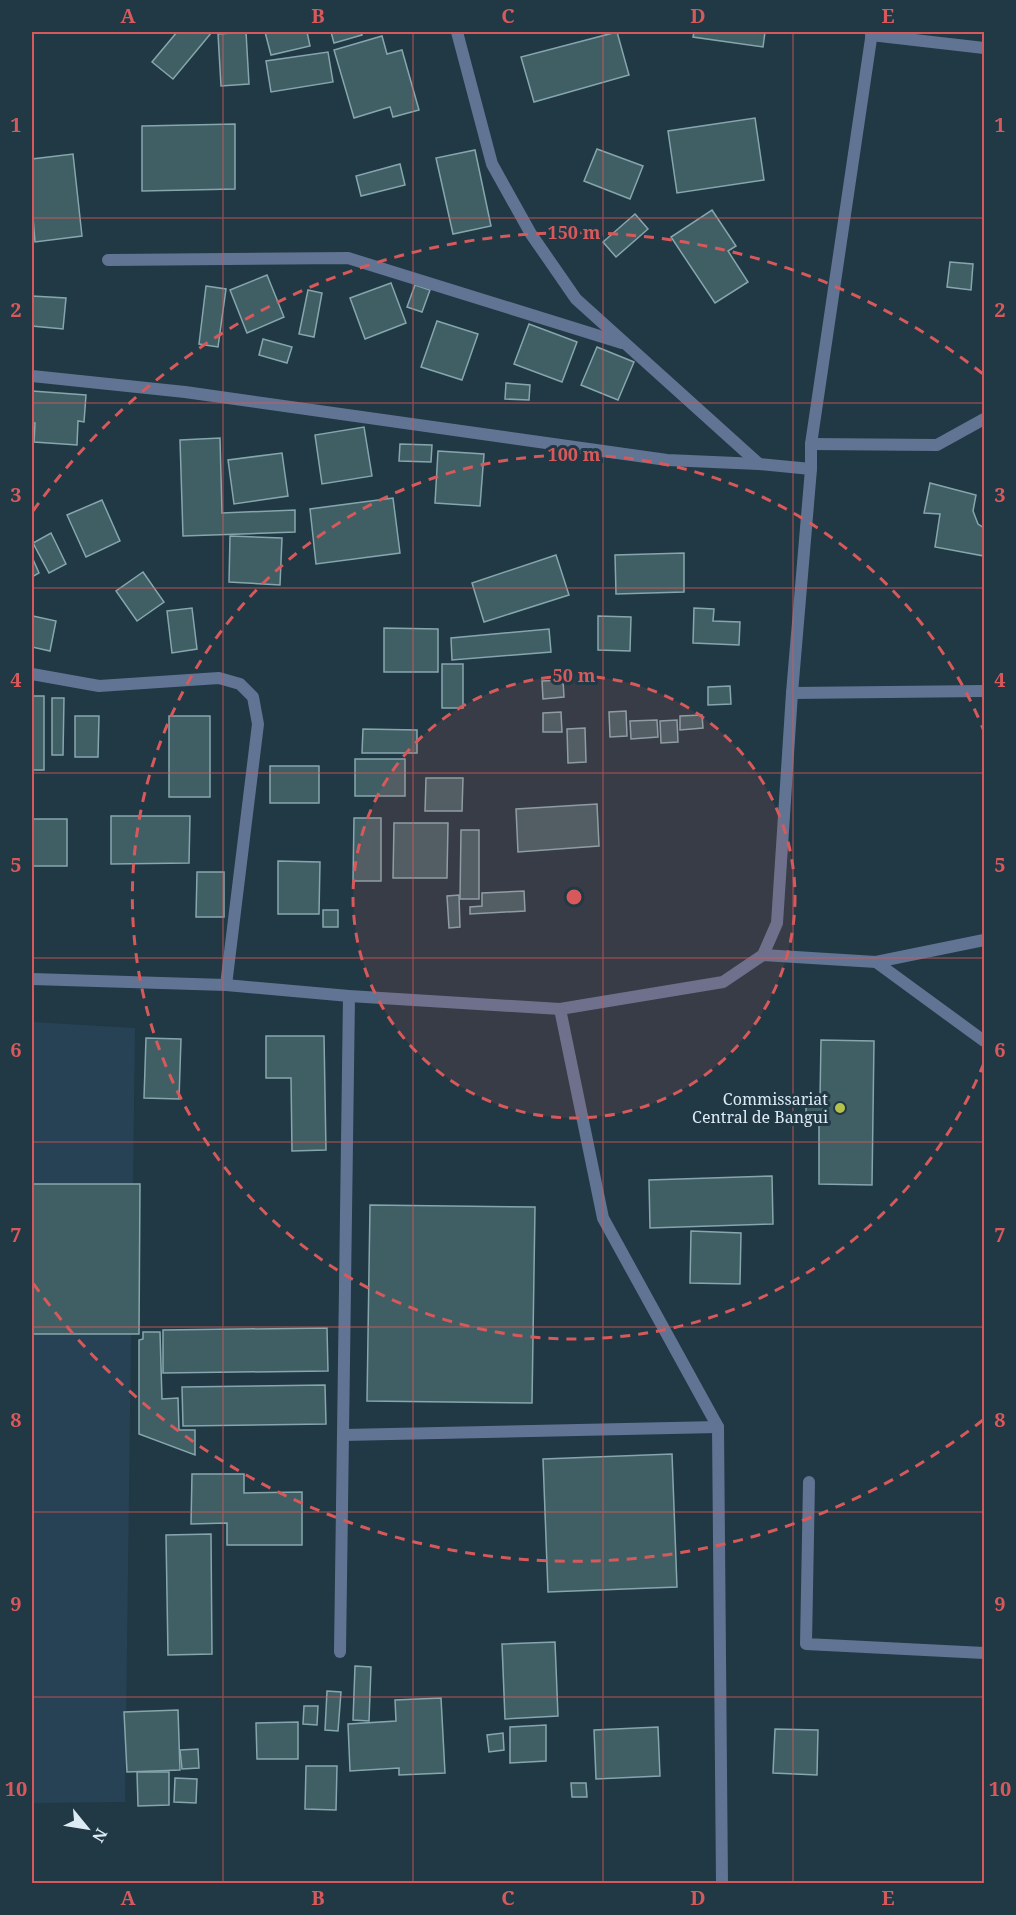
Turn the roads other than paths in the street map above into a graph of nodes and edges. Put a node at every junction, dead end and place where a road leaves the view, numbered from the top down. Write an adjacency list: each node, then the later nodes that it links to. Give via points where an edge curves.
1 (457, 32): 5 (street, via 492,164 531,234 576,299)
2 (871, 33): 3 (street); 8 (street)
3 (984, 48)
4 (108, 260): 5 (street, via 348,258)
5 (625, 344): 9 (street)
6 (32, 376): 9 (street, via 185,392 667,460)
7 (984, 419): 8 (street, via 937,445)
8 (811, 444): 10 (street)
9 (759, 464): 10 (street)
10 (811, 469): 13 (street)
11 (32, 674): 18 (street, via 99,686 219,678 240,684 253,697 258,724)
12 (984, 692): 13 (street)
13 (792, 693): 15 (street, via 777,923)
14 (984, 940): 16 (street)
15 (763, 955): 16 (street); 20 (street, via 723,982)
16 (876, 962): 21 (street)
17 (32, 979): 18 (street)
18 (226, 985): 19 (street)
19 (349, 996): 20 (street); 23 (street)
20 (560, 1009): 22 (street, via 603,1218)
21 (984, 1041)
22 (718, 1427): 23 (street); 27 (street)
23 (343, 1435): 25 (street)
24 (809, 1482): 26 (street, via 806,1644)
25 (340, 1652)
26 (984, 1653)
27 (722, 1884)

